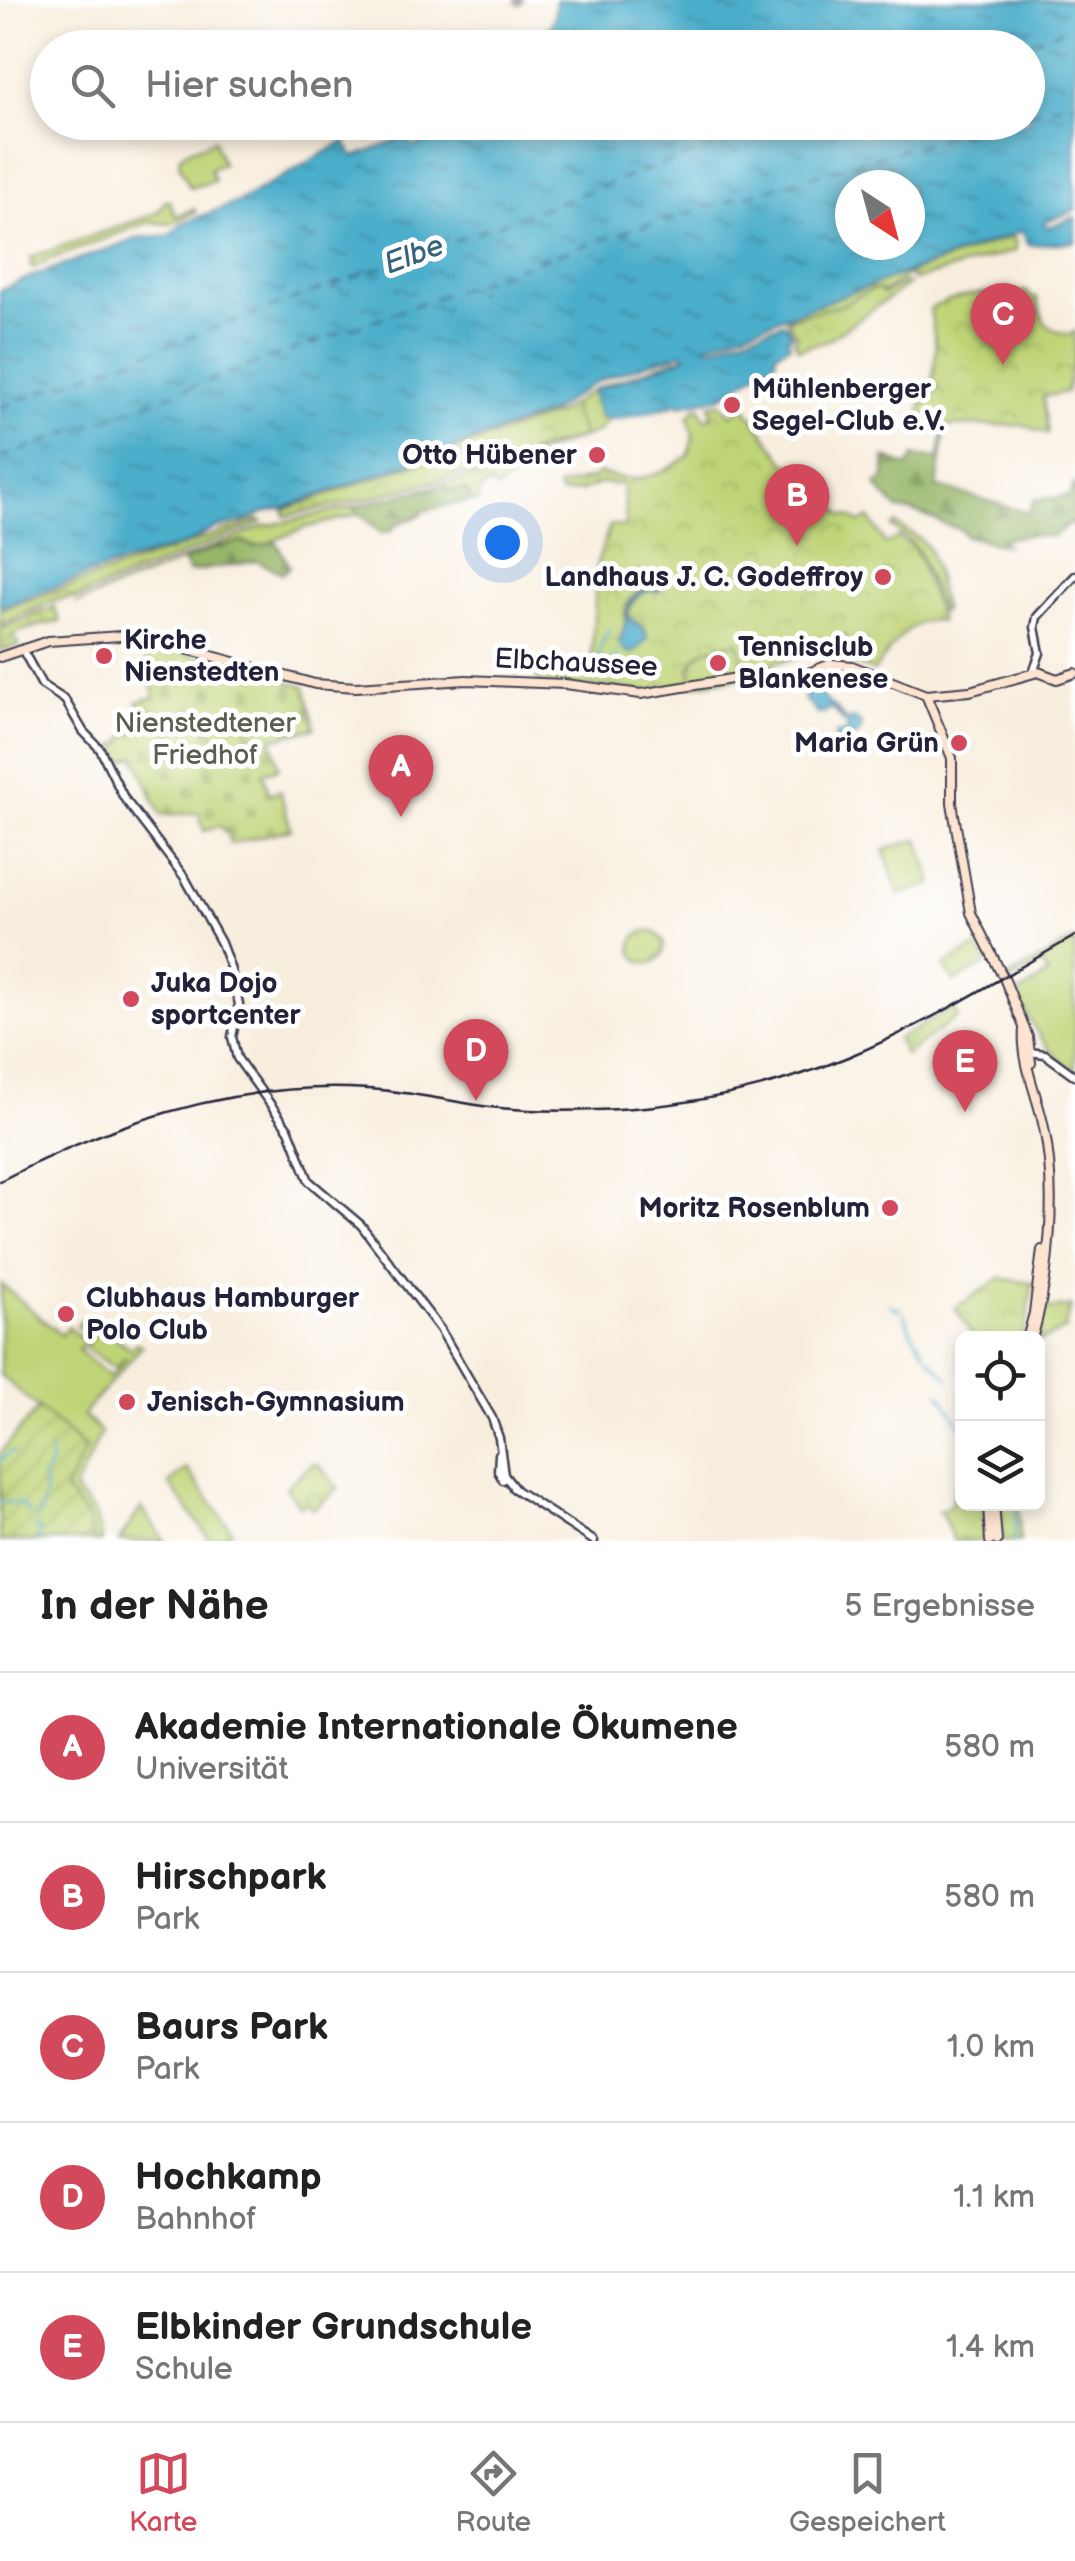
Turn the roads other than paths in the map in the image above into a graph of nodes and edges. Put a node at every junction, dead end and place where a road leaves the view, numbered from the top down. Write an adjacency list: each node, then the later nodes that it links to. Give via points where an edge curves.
1 (1075, 576): 4 (street, via 1037,617 1040,653)
2 (22, 650): 3 (main road, Elbchaussee); 6 (main road, Elbchaussee, via 48,640 135,636 314,684 466,680 641,694 743,677 795,678 842,664); 13 (street, via 42,685 65,700 100,749 131,809 184,876 221,943 239,1004 232,1046 289,1130 309,1181 361,1226 436,1324 490,1413 504,1475)
3 (0, 657)
4 (1033, 673): 5 (main road, Elbchaussee, via 1057,679); 7 (main road, Elbchaussee)
5 (1075, 674)
6 (926, 695): 7 (main road, Elbchaussee); 8 (main road)
7 (943, 695): 8 (main road)
8 (932, 712): 9 (main road, via 952,758 952,803 970,910 1014,998)
9 (1029, 1055): 10 (street); 11 (main road, via 1051,1176)
10 (1075, 1076)
11 (1031, 1331)
12 (991, 1511): 14 (main road)
13 (594, 1541)
14 (993, 1541)

